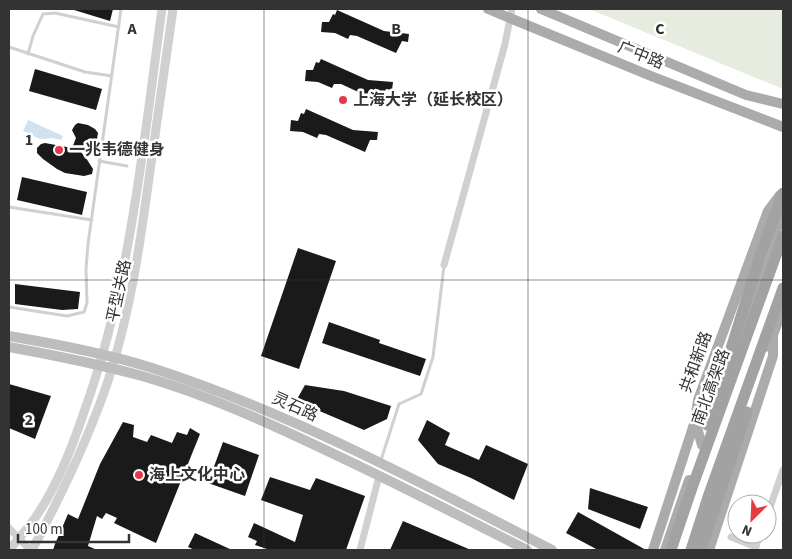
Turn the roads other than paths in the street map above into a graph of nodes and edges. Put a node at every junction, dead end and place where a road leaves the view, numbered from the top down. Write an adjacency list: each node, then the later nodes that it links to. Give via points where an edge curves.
1 (121, 9): 7 (lane)
2 (162, 9): 27 (street, 平型关路, via 127,257)
3 (173, 9): 27 (street, 平型关路, via 134,278)
4 (488, 9): 6 (main road, 广中路)
5 (541, 9): 11 (main road, 广中路, via 746,96)
6 (511, 14): 12 (main road, 广中路); 20 (street)
7 (119, 27): 9 (lane, via 55,13 43,14 32,36); 10 (lane)
8 (9, 47): 9 (lane)
9 (28, 54): 10 (lane, via 85,72)
10 (112, 76): 13 (lane)
11 (783, 104)
12 (783, 127)
13 (99, 161): 14 (lane); 18 (lane)
14 (127, 166)
15 (783, 191): 29 (main road, 共和新路, via 768,211 698,400); 34 (highway, via 707,426)
16 (9, 207): 18 (lane)
17 (783, 210): 30 (main road, 共和新路)
18 (92, 220): 22 (lane, via 84,312 67,316)
19 (783, 236): 34 (highway, 南北高架路)
20 (444, 265): 31 (lane, via 433,356 421,394 399,404)
21 (783, 288): 48 (highway)
22 (9, 308)
23 (783, 308): 24 (main road)
24 (773, 335): 48 (main road, via 758,359); 49 (highway); 50 (main road, via 773,356)
25 (9, 336): 27 (main road, 灵石路)
26 (9, 347): 28 (main road, 灵石路)
27 (109, 357): 28 (street, 平型关路); 31 (main road, 灵石路, via 148,366 266,410)
28 (106, 367): 33 (main road, 灵石路, via 268,423); 39 (street, 平型关路, via 58,476 39,512); 41 (street, 平型关路, via 81,451)
29 (695, 422): 30 (main road); 37 (main road, 共和新路)
30 (702, 444): 36 (main road, 共和新路)
31 (380, 464): 44 (main road, 灵石路)
32 (783, 470): 35 (street)
33 (379, 476): 42 (street); 43 (main road, 灵石路)
34 (693, 485): 47 (highway, 南北高架路)
35 (775, 494)
36 (683, 496): 37 (main road); 46 (main road, 共和新路)
37 (665, 510): 45 (main road, 共和新路)
38 (9, 528): 39 (street)
39 (18, 538): 40 (street, 平型关路); 41 (street)
40 (9, 550)
41 (31, 550)
42 (360, 550)
43 (527, 550)
44 (552, 550)
45 (653, 550)
46 (665, 550)
47 (672, 550)
48 (692, 550)
49 (701, 550)
50 (709, 550)

